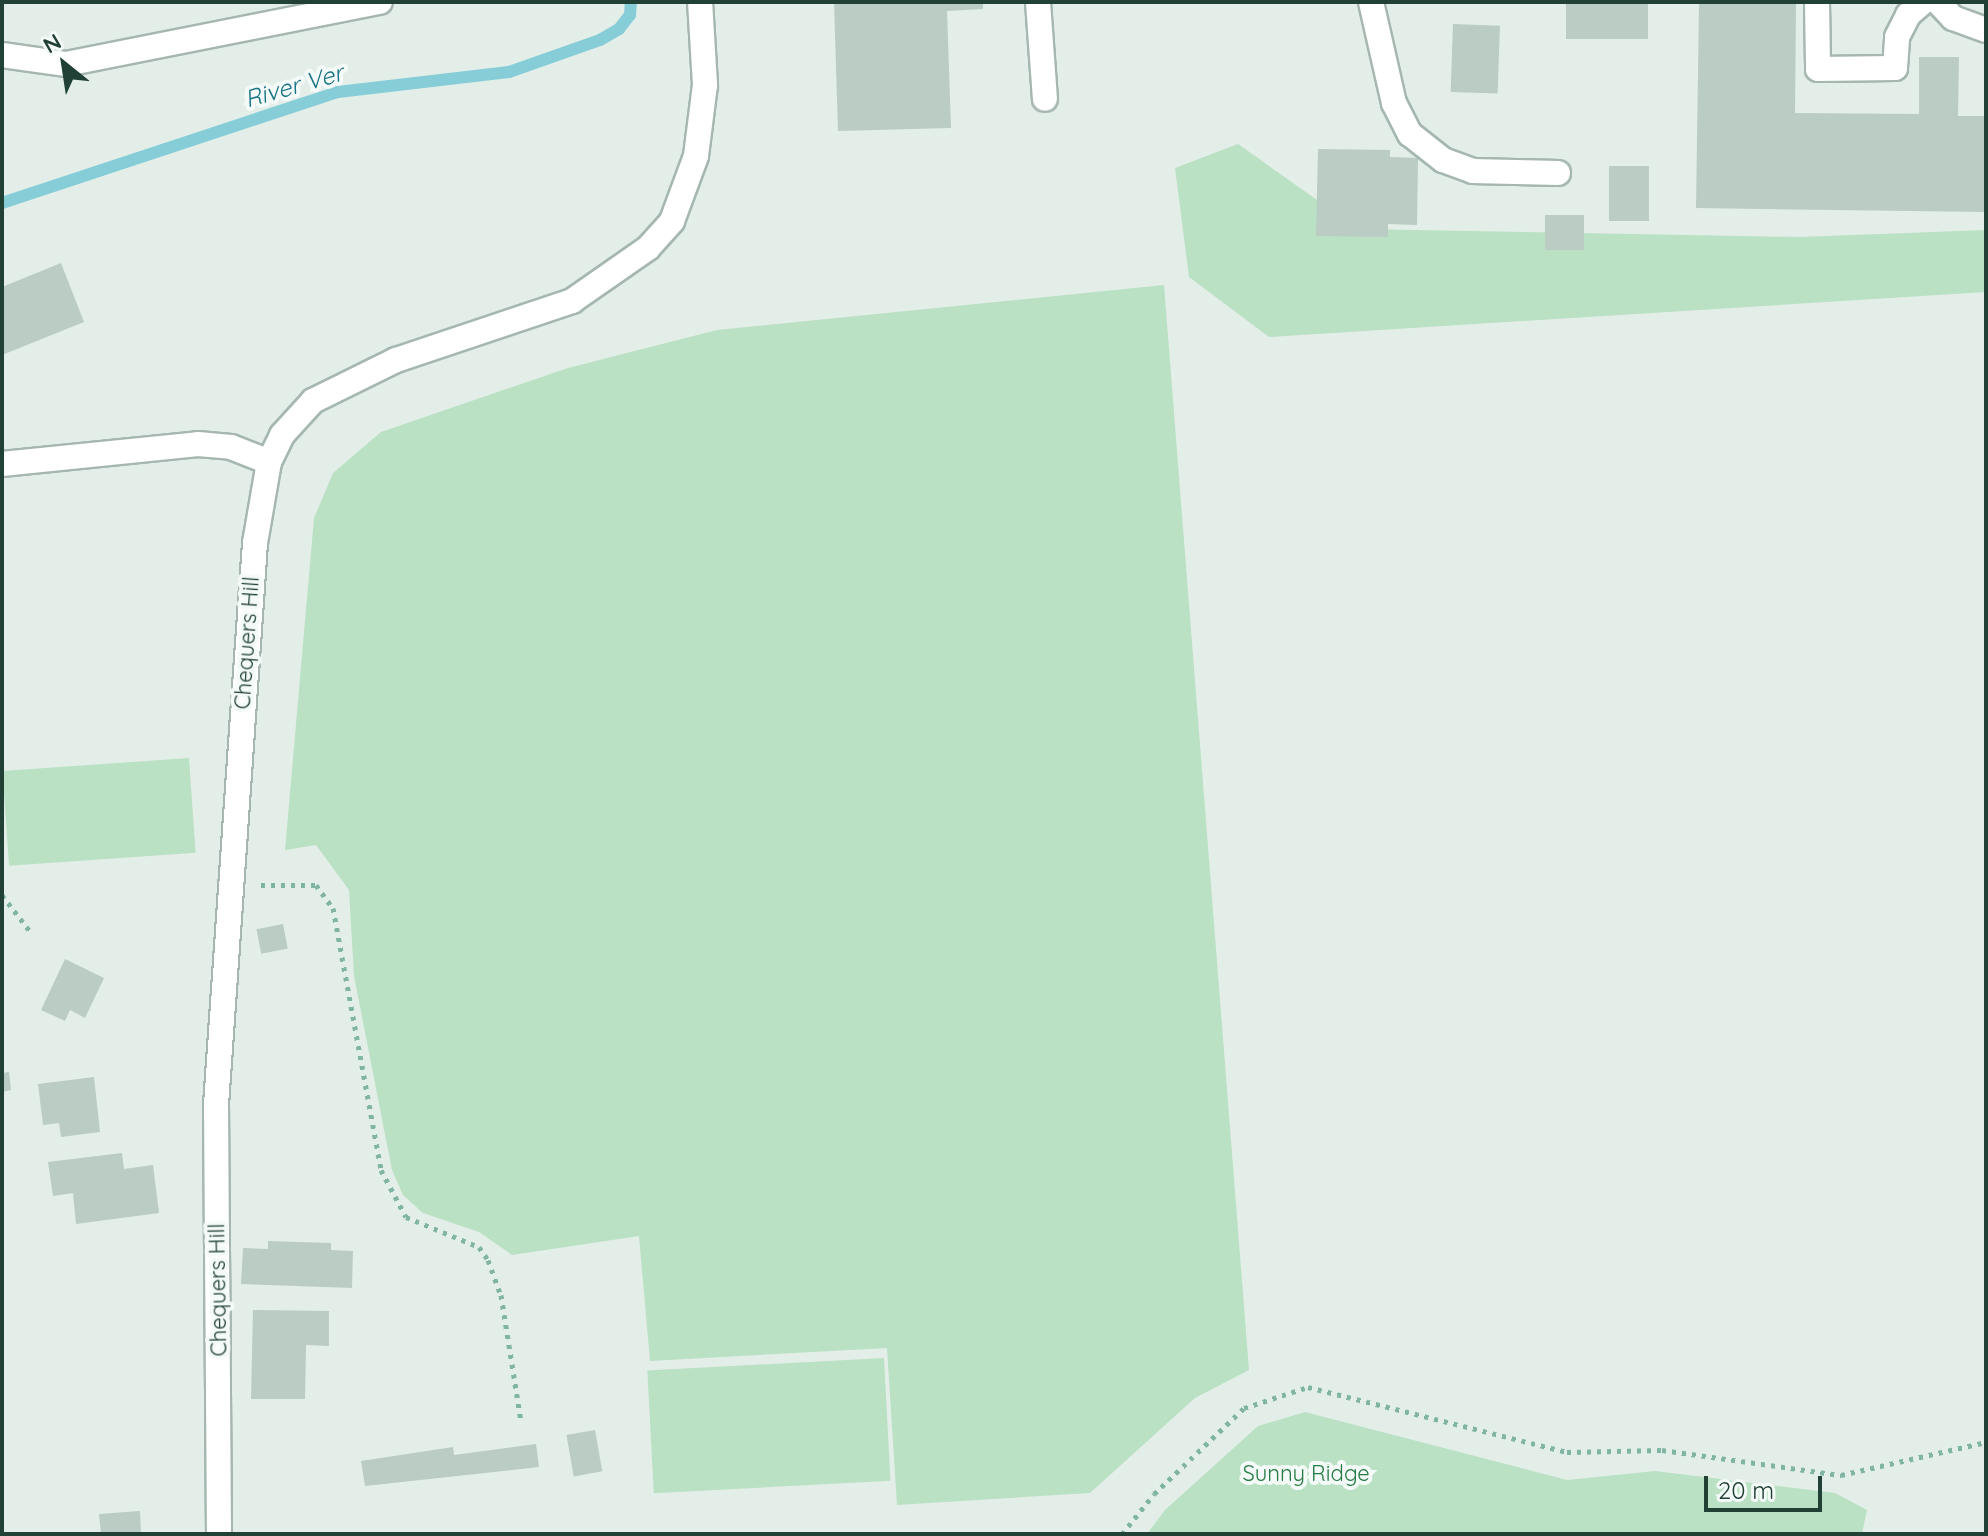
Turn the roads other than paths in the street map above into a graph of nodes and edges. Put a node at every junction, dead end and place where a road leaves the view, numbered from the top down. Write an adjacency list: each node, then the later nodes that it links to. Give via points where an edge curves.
1 (700, 2): 12 (street, Chequers Hill, via 705,85 698,144 686,193 672,221 648,248 572,301 396,360 313,401 282,435)
2 (1038, 2): 10 (street)
3 (1371, 2): 11 (street, via 1394,103 1410,134 1443,160 1473,171)
4 (1817, 2): 5 (street, via 1818,69 1895,68 1897,37 1908,15)
5 (1923, 2)
6 (1938, 2): 8 (street, via 1953,18)
7 (365, 3): 9 (street, via 66,64)
8 (1986, 30)
9 (2, 55)
10 (1045, 99)
11 (1558, 173)
12 (269, 462): 13 (street, via 231,447 198,444); 14 (street, Chequers Hill, via 255,543 216,1105)
13 (2, 464)
14 (219, 1534)

